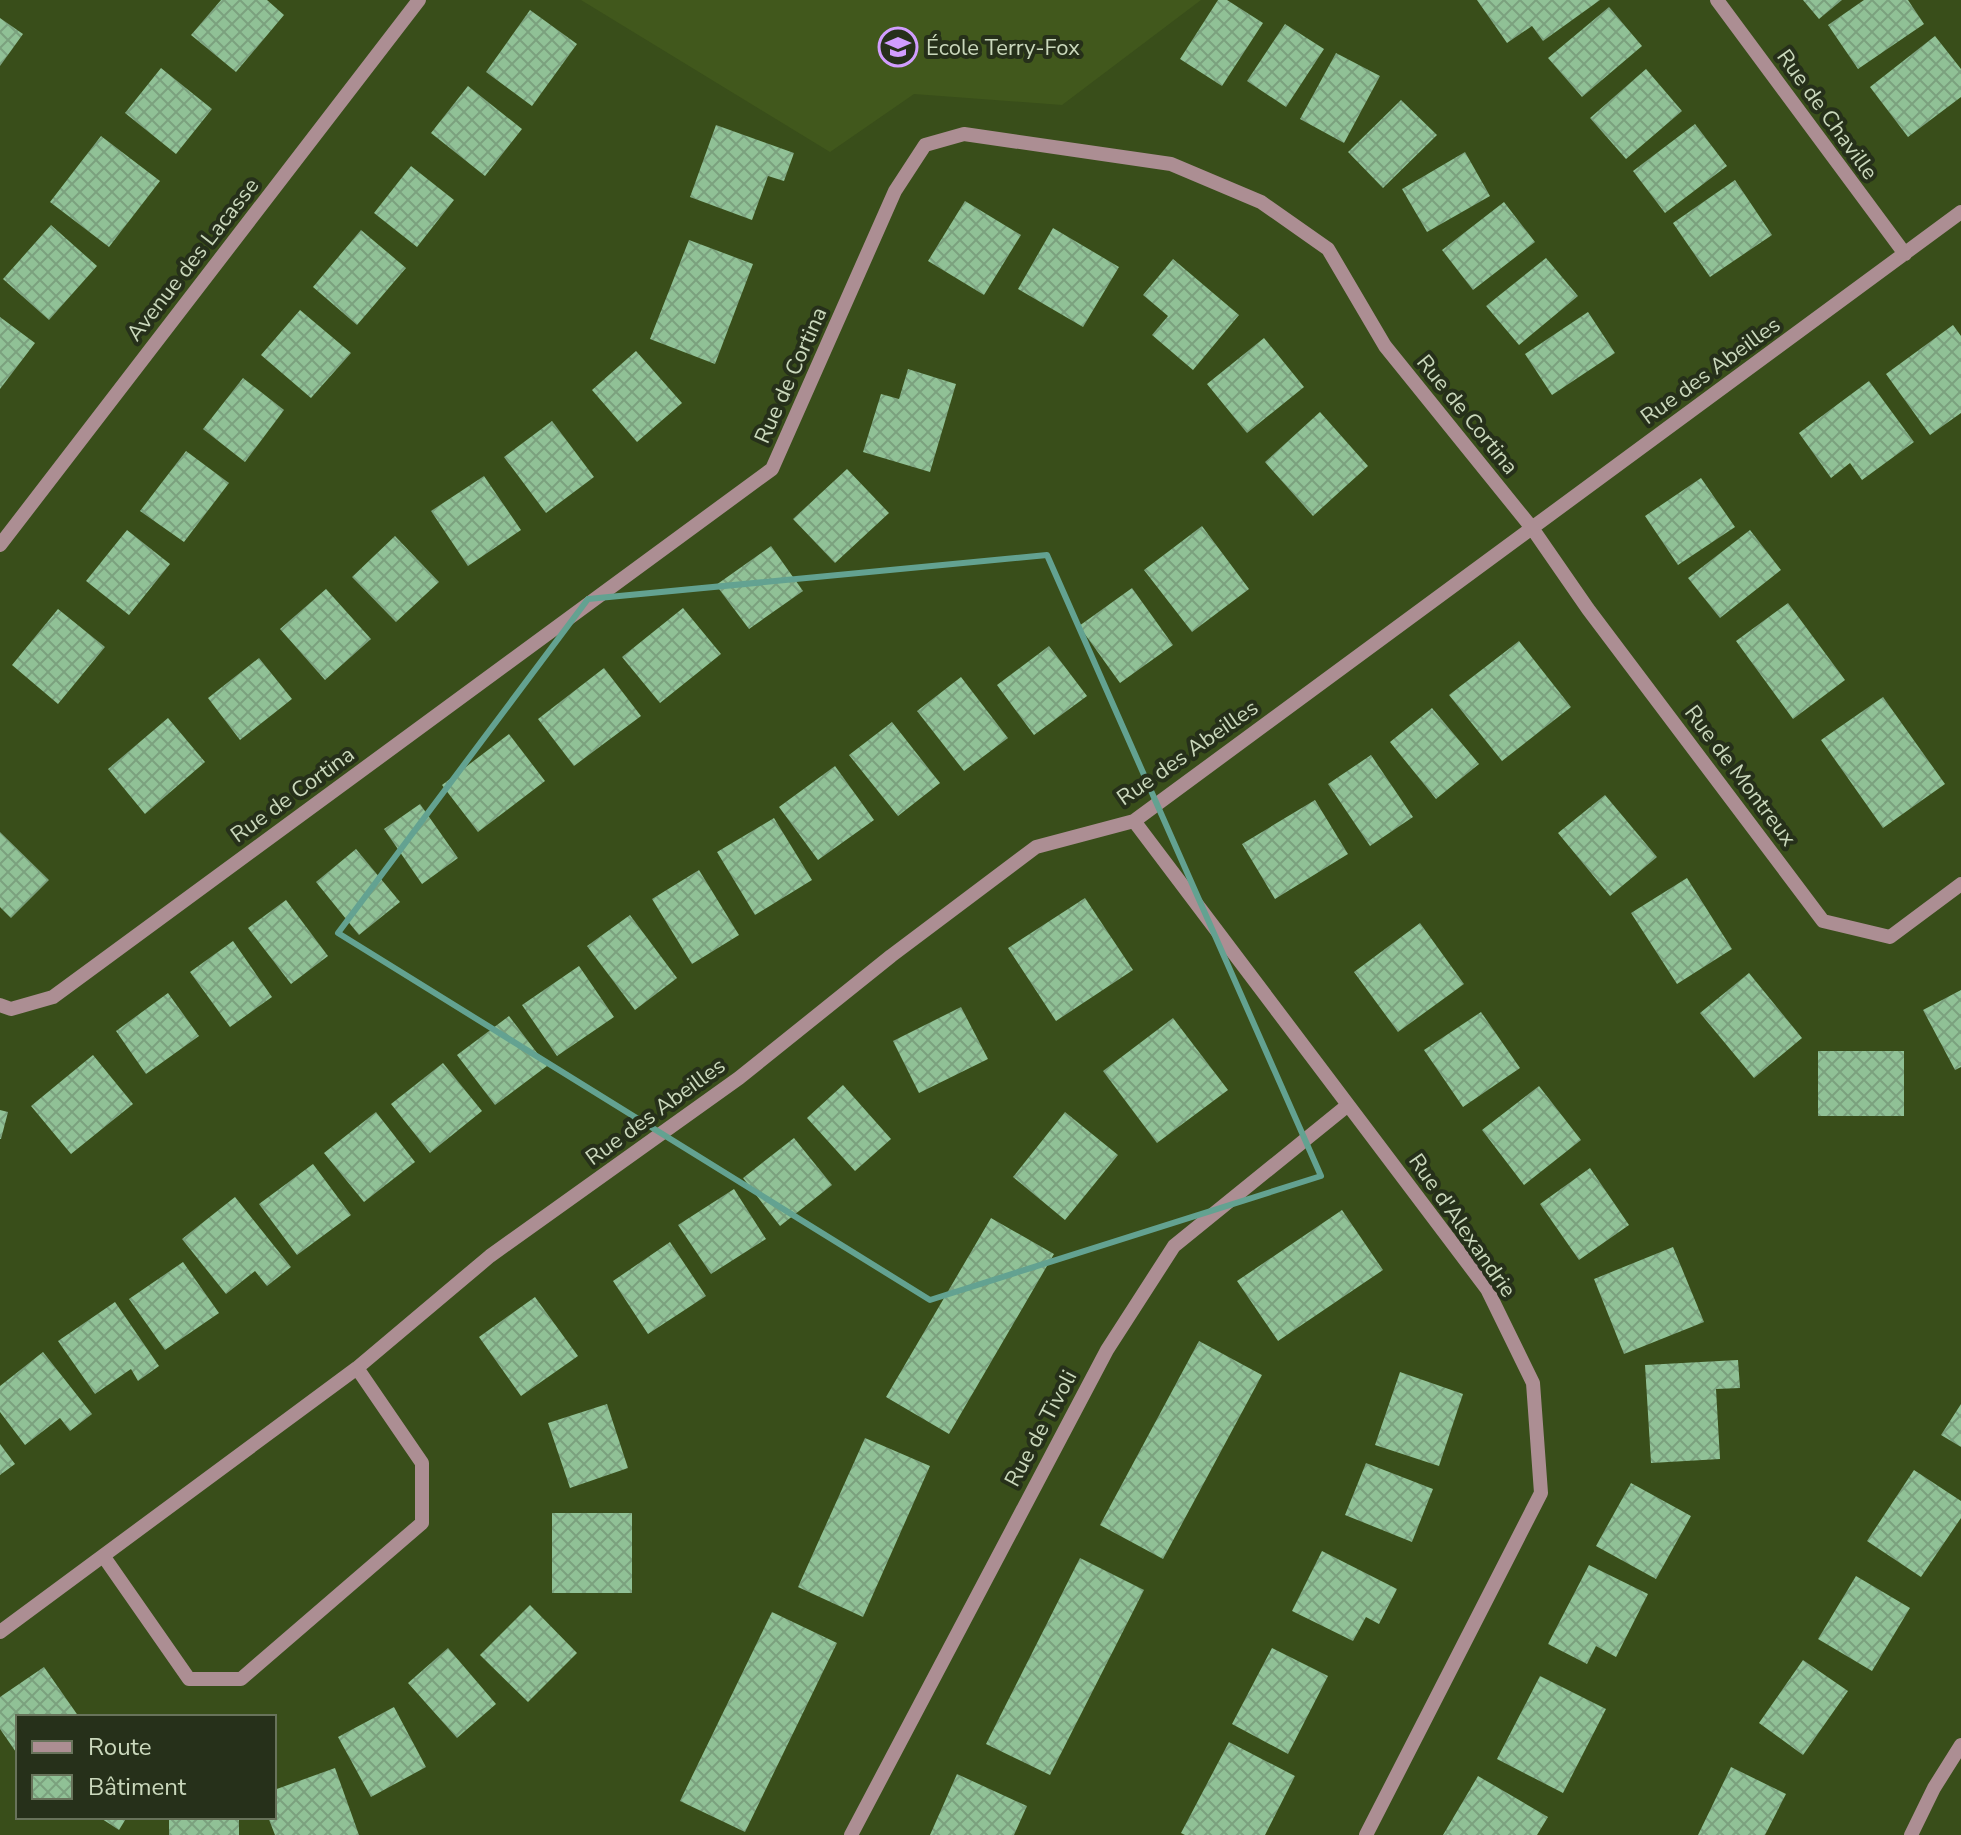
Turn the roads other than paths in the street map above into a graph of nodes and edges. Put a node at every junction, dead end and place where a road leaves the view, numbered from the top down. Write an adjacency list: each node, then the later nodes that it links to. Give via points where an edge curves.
1 (419, 0): 6 (street, Avenue des Lacasse)
2 (1717, 0): 4 (street, Rue de Chaville)
3 (1961, 212): 4 (street, Rue des Abeilles)
4 (1905, 254): 5 (street, Rue des Abeilles)
5 (1532, 528): 7 (street, Rue des Abeilles); 8 (street, Rue de Montreux, via 1823,921 1890,937); 9 (street, Rue de Cortina, via 1385,346 1328,249 1261,202 1171,164 964,134 925,145 895,191 772,469 53,997 11,1009)
6 (0, 545)
7 (1134, 821): 10 (street, Rue d'Alexandrie); 11 (street, Rue des Abeilles, via 1036,847 739,1078 490,1256)
8 (1961, 884)
9 (0, 1005)
10 (1348, 1105): 15 (street, Rue de Tivoli, via 1174,1246 1107,1350); 16 (street, Rue d'Alexandrie, via 1487,1289 1533,1383 1541,1493)
11 (357, 1368): 12 (street, Rue des Abeilles); 12 (street, via 422,1463 422,1523 241,1679 189,1679)
12 (104, 1557): 13 (street, Rue des Abeilles)
13 (0, 1632)
14 (1961, 1745): 17 (street)
15 (851, 1835)
16 (1366, 1835)
17 (1911, 1835)

